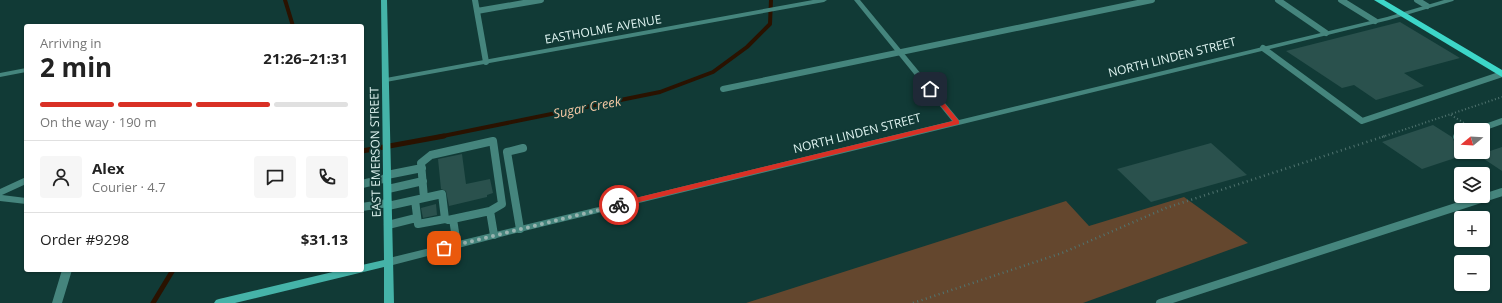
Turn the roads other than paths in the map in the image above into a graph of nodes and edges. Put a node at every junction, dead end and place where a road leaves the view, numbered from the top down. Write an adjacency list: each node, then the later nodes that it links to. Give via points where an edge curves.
1 (384, 0): 23 (main road, EAST EMERSON STREET)
2 (475, 0): 13 (lane)
3 (541, 0): 13 (lane)
4 (824, 0): 19 (street, EASTHOLME AVENUE)
5 (857, 0): 18 (street)
6 (1152, 0): 18 (lane)
7 (1278, 0): 16 (lane)
8 (1341, 0): 15 (lane)
9 (1378, 0): 14 (main road)
10 (1417, 0): 12 (lane)
11 (1451, 0): 12 (street, NORTH LINDEN STREET)
12 (1427, 6): 14 (street, NORTH LINDEN STREET)
13 (477, 11): 19 (lane)
14 (1400, 13): 15 (street, NORTH LINDEN STREET); 21 (main road)
15 (1375, 21): 16 (street, NORTH LINDEN STREET)
16 (1326, 33): 17 (street, NORTH LINDEN STREET)
17 (1263, 48): 21 (lane, via 1362,122); 26 (street, NORTH LINDEN STREET)
18 (900, 52): 24 (lane); 26 (street)
19 (486, 62): 23 (street, EASTHOLME AVENUE)
20 (24, 70): 22 (street)
21 (1502, 74)
22 (0, 75)
23 (386, 80): 30 (main road, EAST EMERSON STREET)
24 (723, 89)
25 (1502, 121): 27 (lane)
26 (957, 122): 47 (street, NORTH LINDEN STREET)
27 (1490, 125)
28 (523, 148): 47 (lane, via 507,152)
29 (422, 168): 30 (lane); 32 (lane); 43 (lane, via 421,163 432,155 493,141 502,204)
30 (387, 177): 33 (lane); 34 (main road, EAST EMERSON STREET)
31 (24, 181): 36 (street)
32 (423, 181): 34 (lane); 38 (lane)
33 (364, 183)
34 (388, 189): 41 (main road, EAST EMERSON STREET)
35 (1502, 192): 57 (lane)
36 (0, 193)
37 (0, 198): 40 (street)
38 (424, 198): 39 (lane); 45 (lane, via 442,194)
39 (415, 200): 41 (lane); 44 (lane)
40 (24, 201)
41 (388, 204): 42 (lane); 46 (main road, EAST EMERSON STREET)
42 (364, 207)
43 (490, 211): 45 (lane); 48 (lane)
44 (416, 218): 45 (lane, via 418,224); 46 (lane)
45 (449, 219): 49 (lane)
46 (388, 225): 50 (main road, EAST EMERSON STREET)
47 (520, 229): 48 (street, NORTH LINDEN STREET)
48 (494, 236): 49 (street, NORTH LINDEN STREET)
49 (457, 245): 50 (street, NORTH LINDEN STREET)
50 (389, 262): 51 (main road, NORTH LINDEN STREET); 56 (main road, EAST EMERSON STREET)
51 (364, 268)
52 (67, 272): 54 (street)
53 (348, 272): 55 (main road)
54 (57, 303)
55 (219, 303)
56 (389, 303)
57 (1160, 303)

